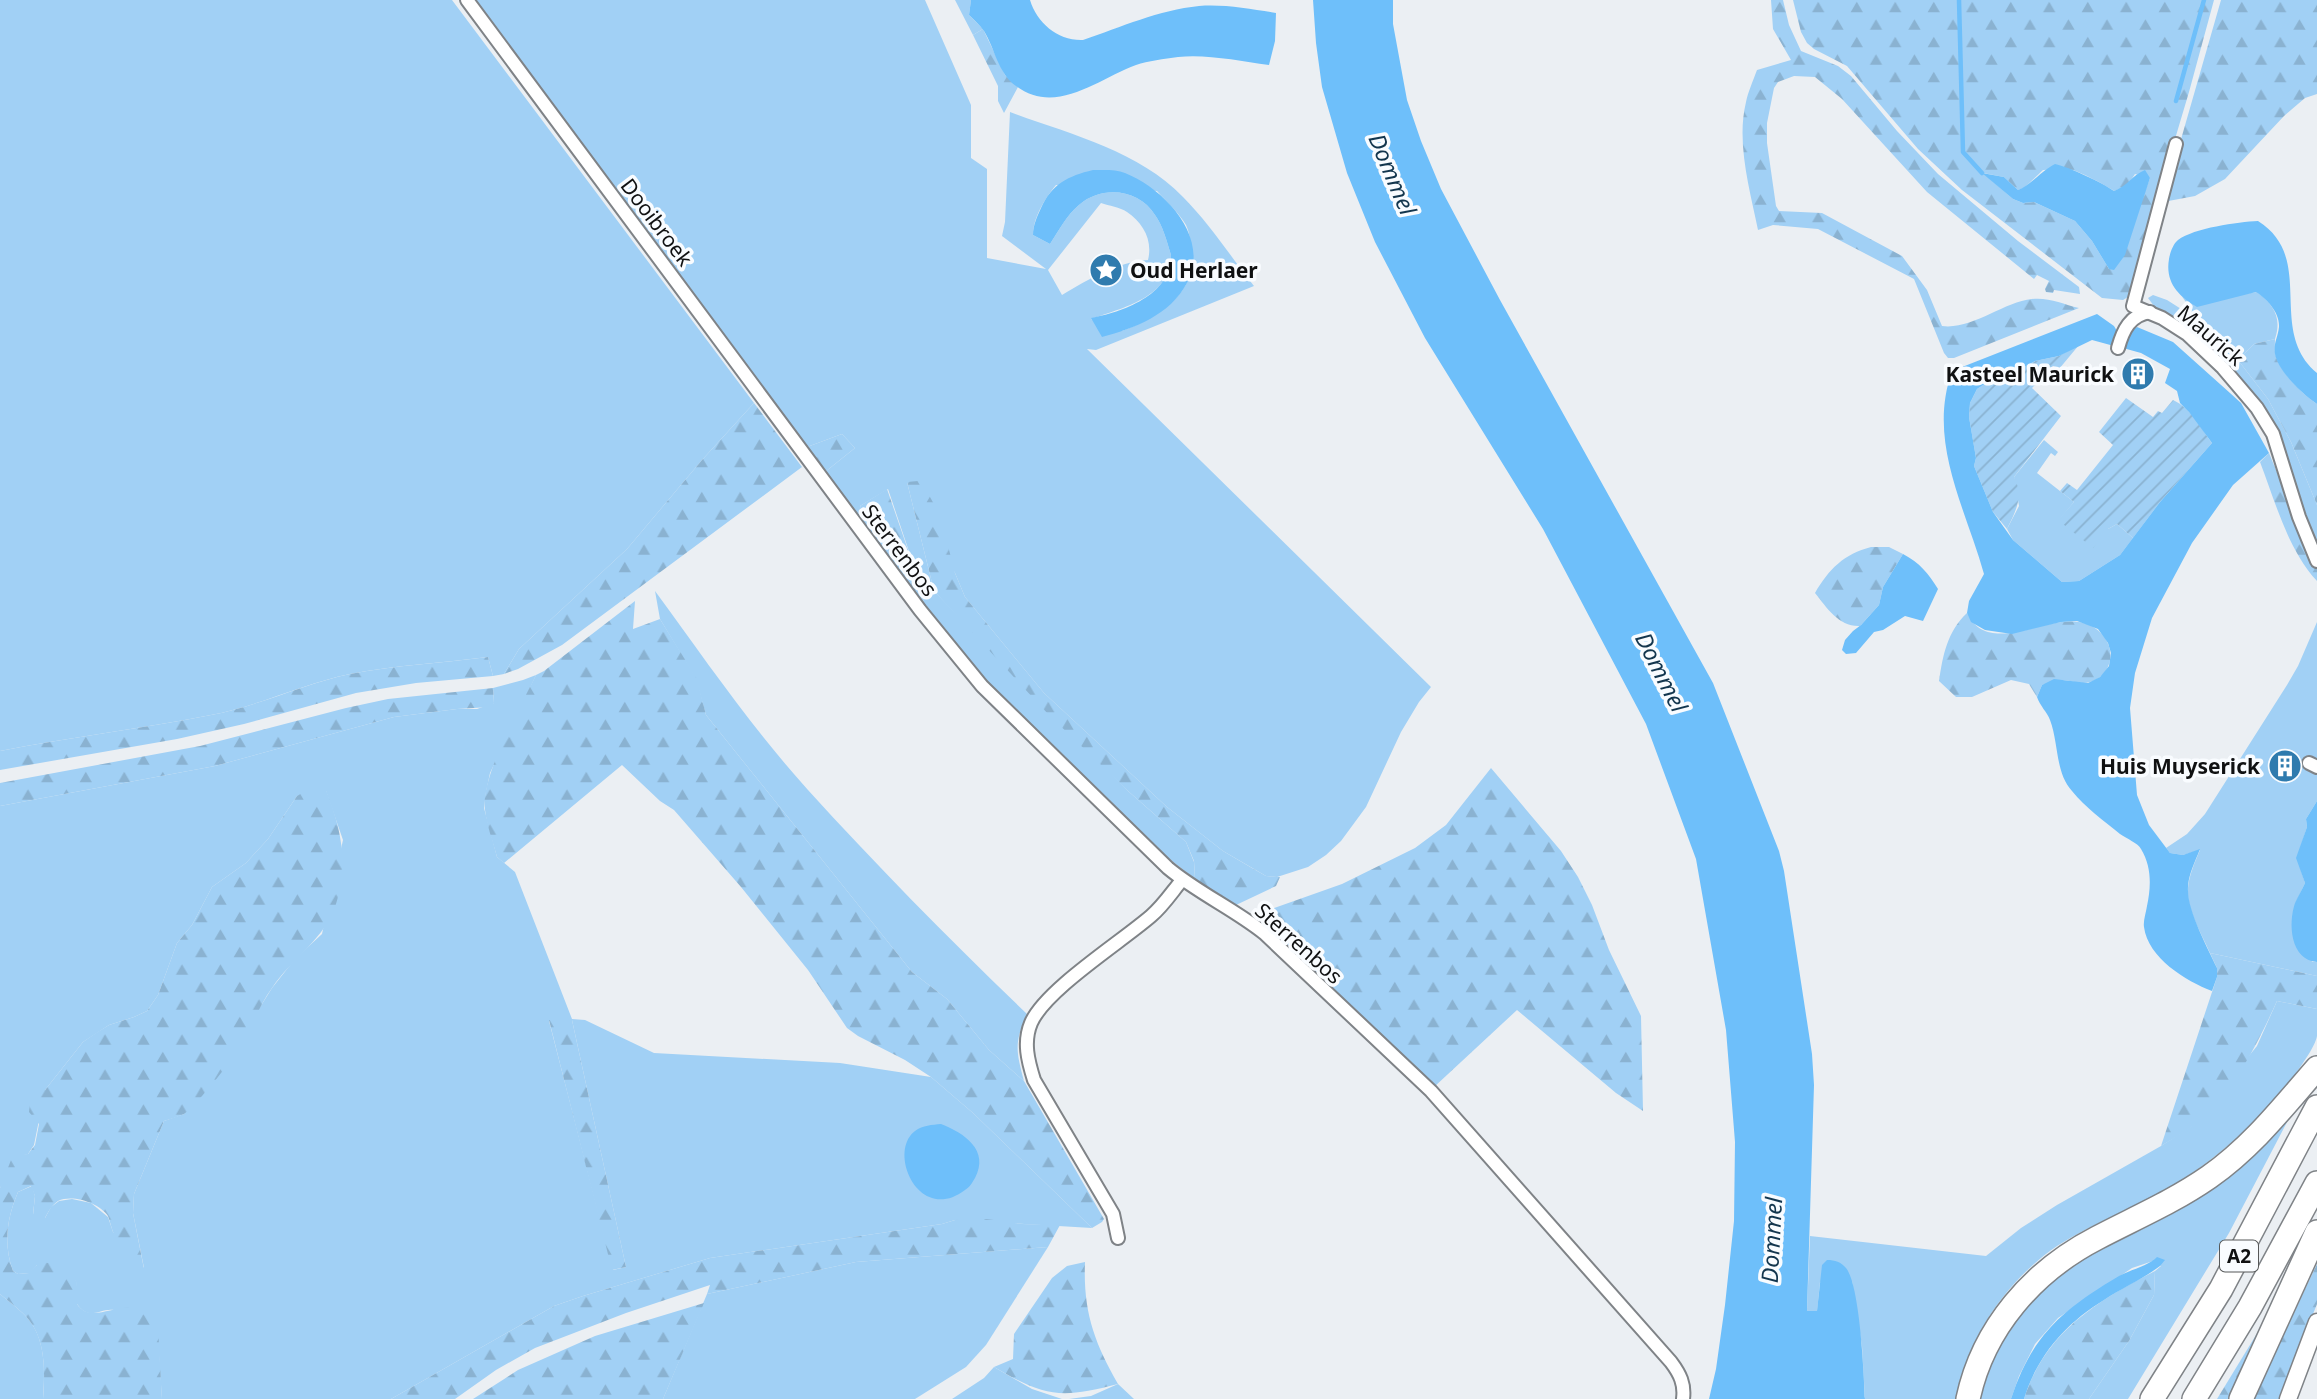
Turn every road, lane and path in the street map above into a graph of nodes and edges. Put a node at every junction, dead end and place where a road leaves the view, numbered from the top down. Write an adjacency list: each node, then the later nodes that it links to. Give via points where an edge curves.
1 (467, 0): 5 (street, Dooibroek)
2 (2176, 144): 3 (street, Maurick, via 2133,306)
3 (2151, 312): 4 (street, via 2135,317 2122,332); 6 (street, Maurick, via 2187,334 2214,359 2266,421)
4 (2118, 348)
5 (815, 468): 7 (street, Sterrenbos, via 982,686)
6 (2317, 561)
7 (1182, 880): 12 (street, via 1153,915 1044,1004 1031,1021 1026,1039 1034,1080 1113,1214); 14 (street, Sterrenbos, via 1264,933 1431,1091 1671,1362 1681,1376)
8 (2317, 1068): 15 (highway, via 2261,1133 2211,1175 2184,1195 2066,1256 2018,1298 1980,1360)
9 (2317, 1107): 16 (highway, A2, via 2221,1289)
10 (2317, 1183): 17 (highway, A2)
11 (2317, 1232): 18 (highway)
12 (1118, 1238)
13 (2317, 1322): 19 (street)
14 (1683, 1399)
15 (1968, 1399)
16 (2152, 1399)
17 (2194, 1399)
18 (2242, 1399)
19 (2288, 1399)

